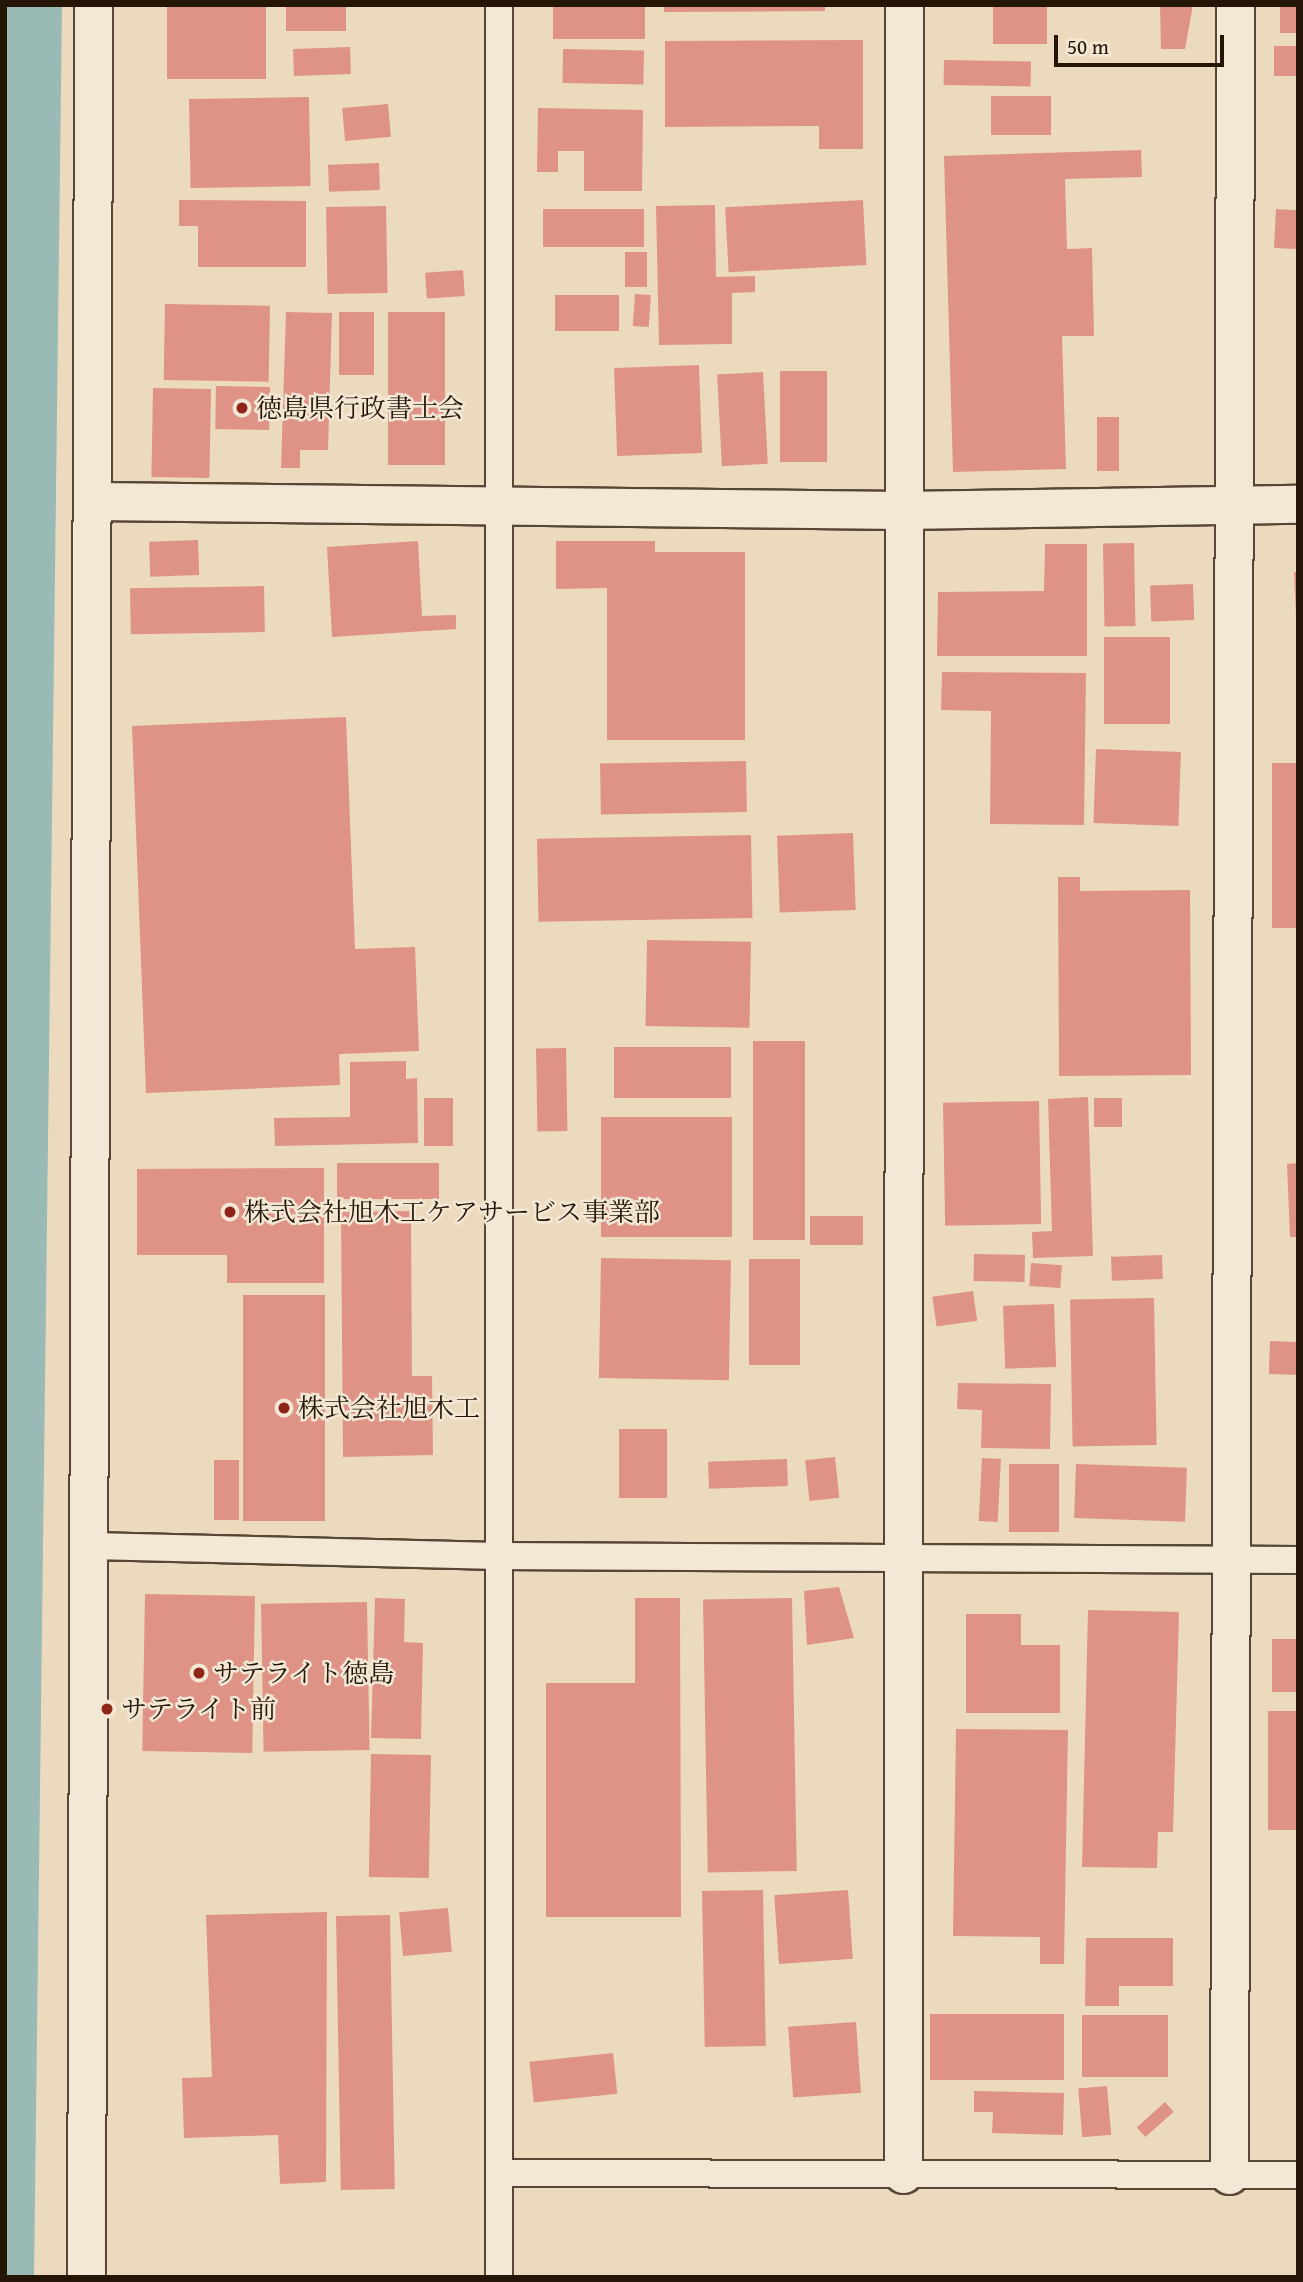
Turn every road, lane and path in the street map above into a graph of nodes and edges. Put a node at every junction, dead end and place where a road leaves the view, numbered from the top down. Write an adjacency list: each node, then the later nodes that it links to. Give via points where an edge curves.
1 (94, 5): 5 (street); 19 (street)
2 (499, 5): 6 (street)
3 (904, 5): 9 (street)
4 (1235, 5): 7 (street)
5 (95, 501): 6 (street); 10 (street)
6 (501, 501): 9 (street); 11 (street)
7 (1232, 503): 8 (street); 9 (street); 13 (street)
8 (1298, 504)
9 (902, 510): 12 (street)
10 (92, 1546): 11 (street); 19 (street)
11 (498, 1556): 12 (street); 15 (street)
12 (902, 1559): 13 (street); 16 (street)
13 (1230, 1560): 14 (street); 17 (street)
14 (1298, 1560)
15 (499, 2173): 16 (street); 20 (street)
16 (903, 2174): 17 (street)
17 (1229, 2175): 18 (street)
18 (1298, 2175)
19 (87, 2277)
20 (499, 2277)

